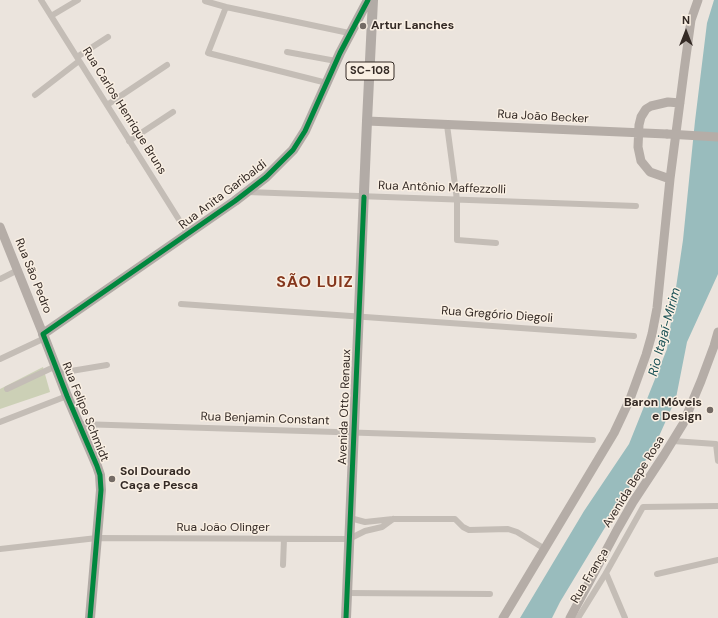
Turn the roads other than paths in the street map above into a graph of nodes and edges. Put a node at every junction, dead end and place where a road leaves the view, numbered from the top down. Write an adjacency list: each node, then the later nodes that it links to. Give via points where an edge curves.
1 (41, 0): 8 (street, Rua Carlos Henrique Bruns)
2 (78, 0): 8 (street)
3 (368, 0): 9 (main road, Rua Anita Garibaldi / SC-108)
4 (373, 0): 10 (main road, Avenida Otto Renaux / SC-108)
5 (698, 0): 19 (main road, via 692,20)
6 (205, 1): 7 (street)
7 (226, 7): 11 (street); 17 (street, via 208,53)
8 (51, 16): 14 (street, Rua Carlos Henrique Bruns)
9 (357, 20): 10 (main road, via 365,16); 11 (main road, Rua Anita Garibaldi / SC-108)
10 (372, 21): 22 (main road, Avenida Otto Renaux / SC-108)
11 (349, 33): 15 (main road, Rua Anita Garibaldi / SC-108)
12 (108, 37): 14 (street)
13 (287, 52): 15 (street)
14 (78, 59): 18 (street); 20 (street, Rua Carlos Henrique Bruns)
15 (336, 61): 17 (main road, Rua Anita Garibaldi / SC-108)
16 (167, 65): 20 (street)
17 (327, 83): 28 (main road, Rua Anita Garibaldi / SC-108, via 305,131 293,150)
18 (35, 95)
19 (680, 103): 24 (main road, via 661,103 646,109 641,117); 27 (main road)
20 (107, 105): 26 (street, Rua Carlos Henrique Bruns)
21 (173, 112): 26 (street)
22 (367, 121): 23 (main road, Rua João Becker); 29 (main road, Avenida Otto Renaux / SC-108)
23 (447, 125): 24 (main road, Rua João Becker); 30 (street)
24 (638, 133): 25 (main road, Rua João Becker, bridge); 27 (main road, via 641,161 650,172)
25 (718, 137)
26 (129, 141): 33 (street, Rua Carlos Henrique Bruns)
27 (670, 179): 61 (main road, via 657,308 646,356 614,433)
28 (248, 192): 29 (street, Rua Antônio Maffezzolli); 33 (main road, Rua Anita Garibaldi / SC-108)
29 (364, 197): 30 (street, Rua Antônio Maffezzolli); 38 (main road, Avenida Otto Renaux / SC-108)
30 (457, 200): 31 (street, Rua Antônio Maffezzolli); 34 (street, via 457,240)
31 (636, 206)
32 (0, 227): 35 (main road, Rua São Pedro)
33 (188, 234): 40 (main road, Rua Anita Garibaldi / SC-108)
34 (496, 243)
35 (18, 270): 36 (street); 40 (main road, Rua São Pedro)
36 (0, 279)
37 (181, 304): 38 (street, Rua Gregório Diegoli)
38 (359, 317): 41 (street, Rua Gregório Diegoli); 50 (main road, Avenida Otto Renaux / SC-108)
39 (718, 332): 42 (main road, Avenida Bepe Rosa)
40 (44, 336): 43 (street); 45 (main road, Rua Felipe Schmidt)
41 (634, 336)
42 (716, 346): 52 (main road, Avenida Bepe Rosa, via 690,409)
43 (0, 359)
44 (108, 365): 45 (street)
45 (57, 370): 46 (street); 47 (main road, Rua Felipe Schmidt)
46 (7, 389)
47 (67, 396): 48 (street); 49 (main road, Rua Felipe Schmidt)
48 (0, 422)
49 (79, 424): 50 (street, Rua Benjamin Constant); 57 (main road, Rua Felipe Schmidt, via 101,482)
50 (354, 433): 51 (street, Rua Benjamin Constant); 55 (main road, Avenida Otto Renaux / SC-108)
51 (593, 440)
52 (673, 441): 53 (street, via 716,444); 71 (main road, Avenida Bepe Rosa, via 627,513)
53 (718, 461)
54 (718, 506): 64 (street, Rua França, via 643,507)
55 (350, 518): 56 (street, via 365,522); 59 (main road, Avenida Otto Renaux / SC-108)
56 (393, 519): 59 (street, via 382,527 365,531); 61 (street, via 455,519 469,530 508,529)
57 (97, 538): 58 (street, Rua João Olinger); 60 (street, Rua João Olinger); 68 (main road, Rua Felipe Schmidt)
58 (284, 539): 59 (street, Rua João Olinger); 63 (street)
59 (349, 540): 66 (main road, Avenida Otto Renaux / SC-108)
60 (0, 549)
61 (545, 549): 70 (main road)
62 (718, 560): 65 (street)
63 (283, 565)
64 (606, 573): 72 (street, Rua França); 73 (street)
65 (657, 574)
66 (347, 593): 67 (street); 69 (main road, Avenida Otto Renaux / SC-108)
67 (490, 594)
68 (90, 618)
69 (346, 618)
70 (503, 618)
71 (570, 618)
72 (578, 618)
73 (625, 618)

